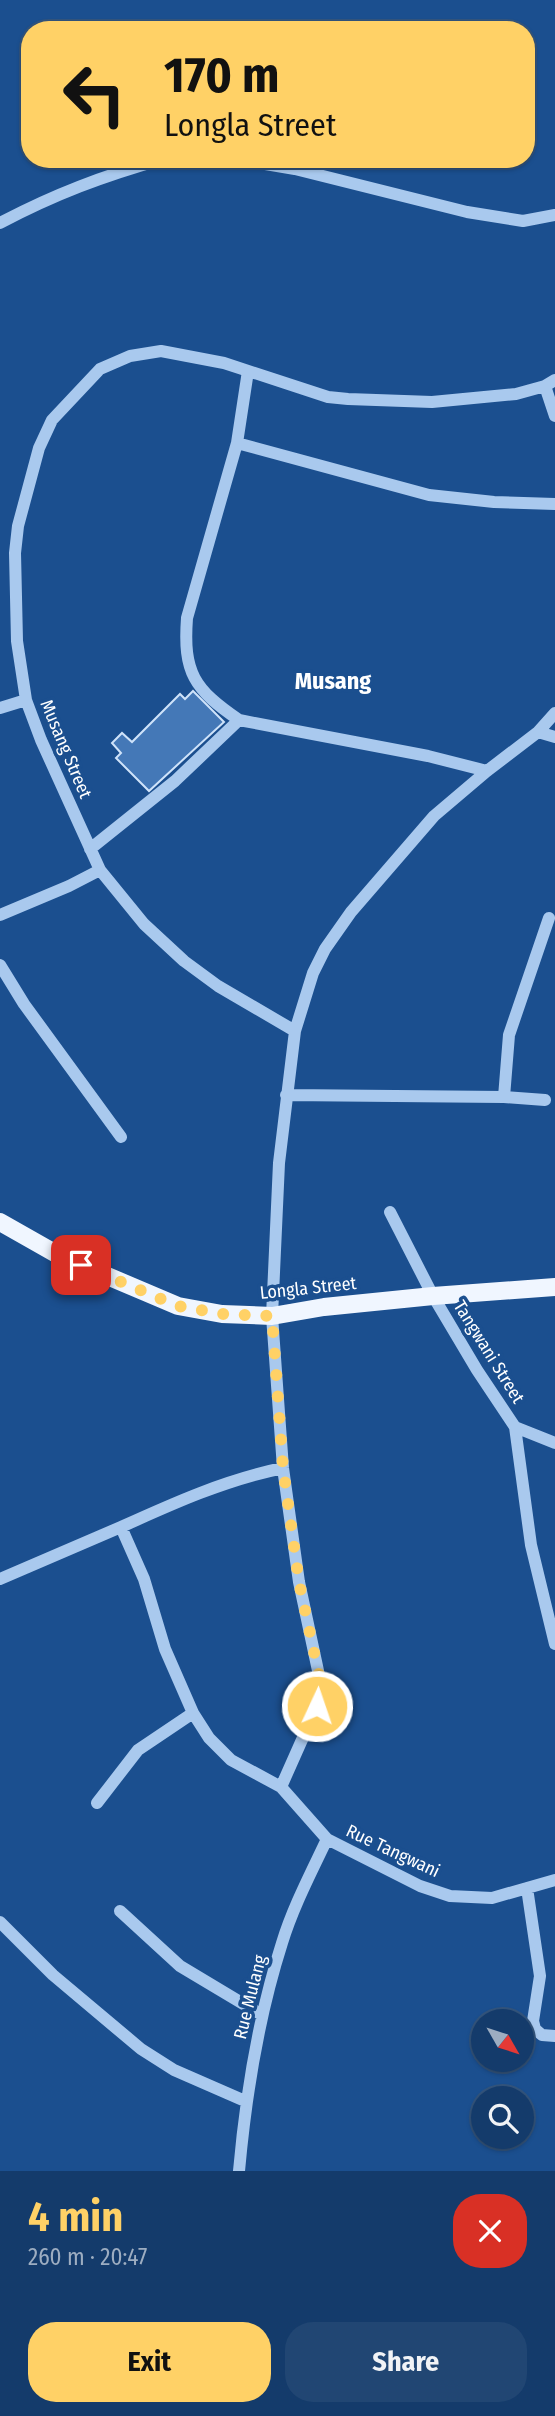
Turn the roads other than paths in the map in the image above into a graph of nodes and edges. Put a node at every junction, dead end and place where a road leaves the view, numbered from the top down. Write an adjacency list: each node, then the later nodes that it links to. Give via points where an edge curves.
1 (130, 168): 4 (street, via 62,192)
2 (289, 168): 3 (street, via 467,212 523,221)
3 (555, 215)
4 (0, 223)
5 (248, 371): 6 (street, Musang Street, via 348,399 432,402 516,394); 8 (street); 10 (street, Musang Street, via 161,351 130,356 100,369 51,420 39,448 15,552 17,641)
6 (550, 383): 7 (street)
7 (555, 416)
8 (237, 443): 9 (street, via 429,495); 13 (street, via 187,618 185,641 187,665 195,682)
9 (555, 504)
10 (26, 700): 11 (street); 17 (street, Musang Street)
11 (0, 708)
12 (555, 713): 14 (street)
13 (239, 720): 16 (street); 17 (street, via 175,781)
14 (538, 732): 15 (street); 16 (street)
15 (555, 737)
16 (487, 771): 22 (street, via 434,816 351,912 313,973)
17 (90, 849): 18 (street, Musang Street)
18 (100, 870): 19 (street); 22 (street, Musang Street, via 144,924 184,961)
19 (0, 915)
20 (548, 918): 24 (street, via 509,1035)
21 (0, 965): 26 (street)
22 (295, 1031): 23 (street)
23 (286, 1096): 24 (street); 31 (street)
24 (504, 1097): 25 (street)
25 (545, 1100)
26 (121, 1137)
27 (390, 1212): 30 (street, Tangwani Street)
28 (0, 1223): 31 (main road, Longla Street, via 60,1256 178,1306)
29 (555, 1287): 30 (main road, Longla Street)
30 (433, 1296): 31 (main road, Longla Street); 32 (street, Tangwani Street)
31 (272, 1316): 34 (street)
32 (515, 1427): 33 (street); 37 (street, Tangwani Street, via 531,1545)
33 (555, 1443)
34 (283, 1468): 35 (street, via 200,1491); 39 (street, via 299,1582 320,1680 317,1706)
35 (121, 1527): 36 (street); 38 (street)
36 (0, 1579)
37 (555, 1644)
38 (193, 1713): 39 (street, via 209,1738 231,1759); 40 (street, via 138,1750)
39 (281, 1787): 41 (street)
40 (97, 1803)
41 (327, 1839): 43 (street, Rue Tangwani, via 420,1886 450,1896 492,1898); 46 (street, Rue Mulang, via 282,1941)
42 (555, 1880): 43 (street, Rue Tangwani)
43 (527, 1888): 47 (street, via 540,1976 533,2021 542,2035)
44 (120, 1911): 46 (street, via 180,1966)
45 (0, 1922): 48 (street, via 53,1975 141,2049 174,2070)
46 (261, 2015): 48 (street, Rue Mulang)
47 (555, 2036)
48 (245, 2101): 49 (street, Rue Mulang)
49 (239, 2171)

